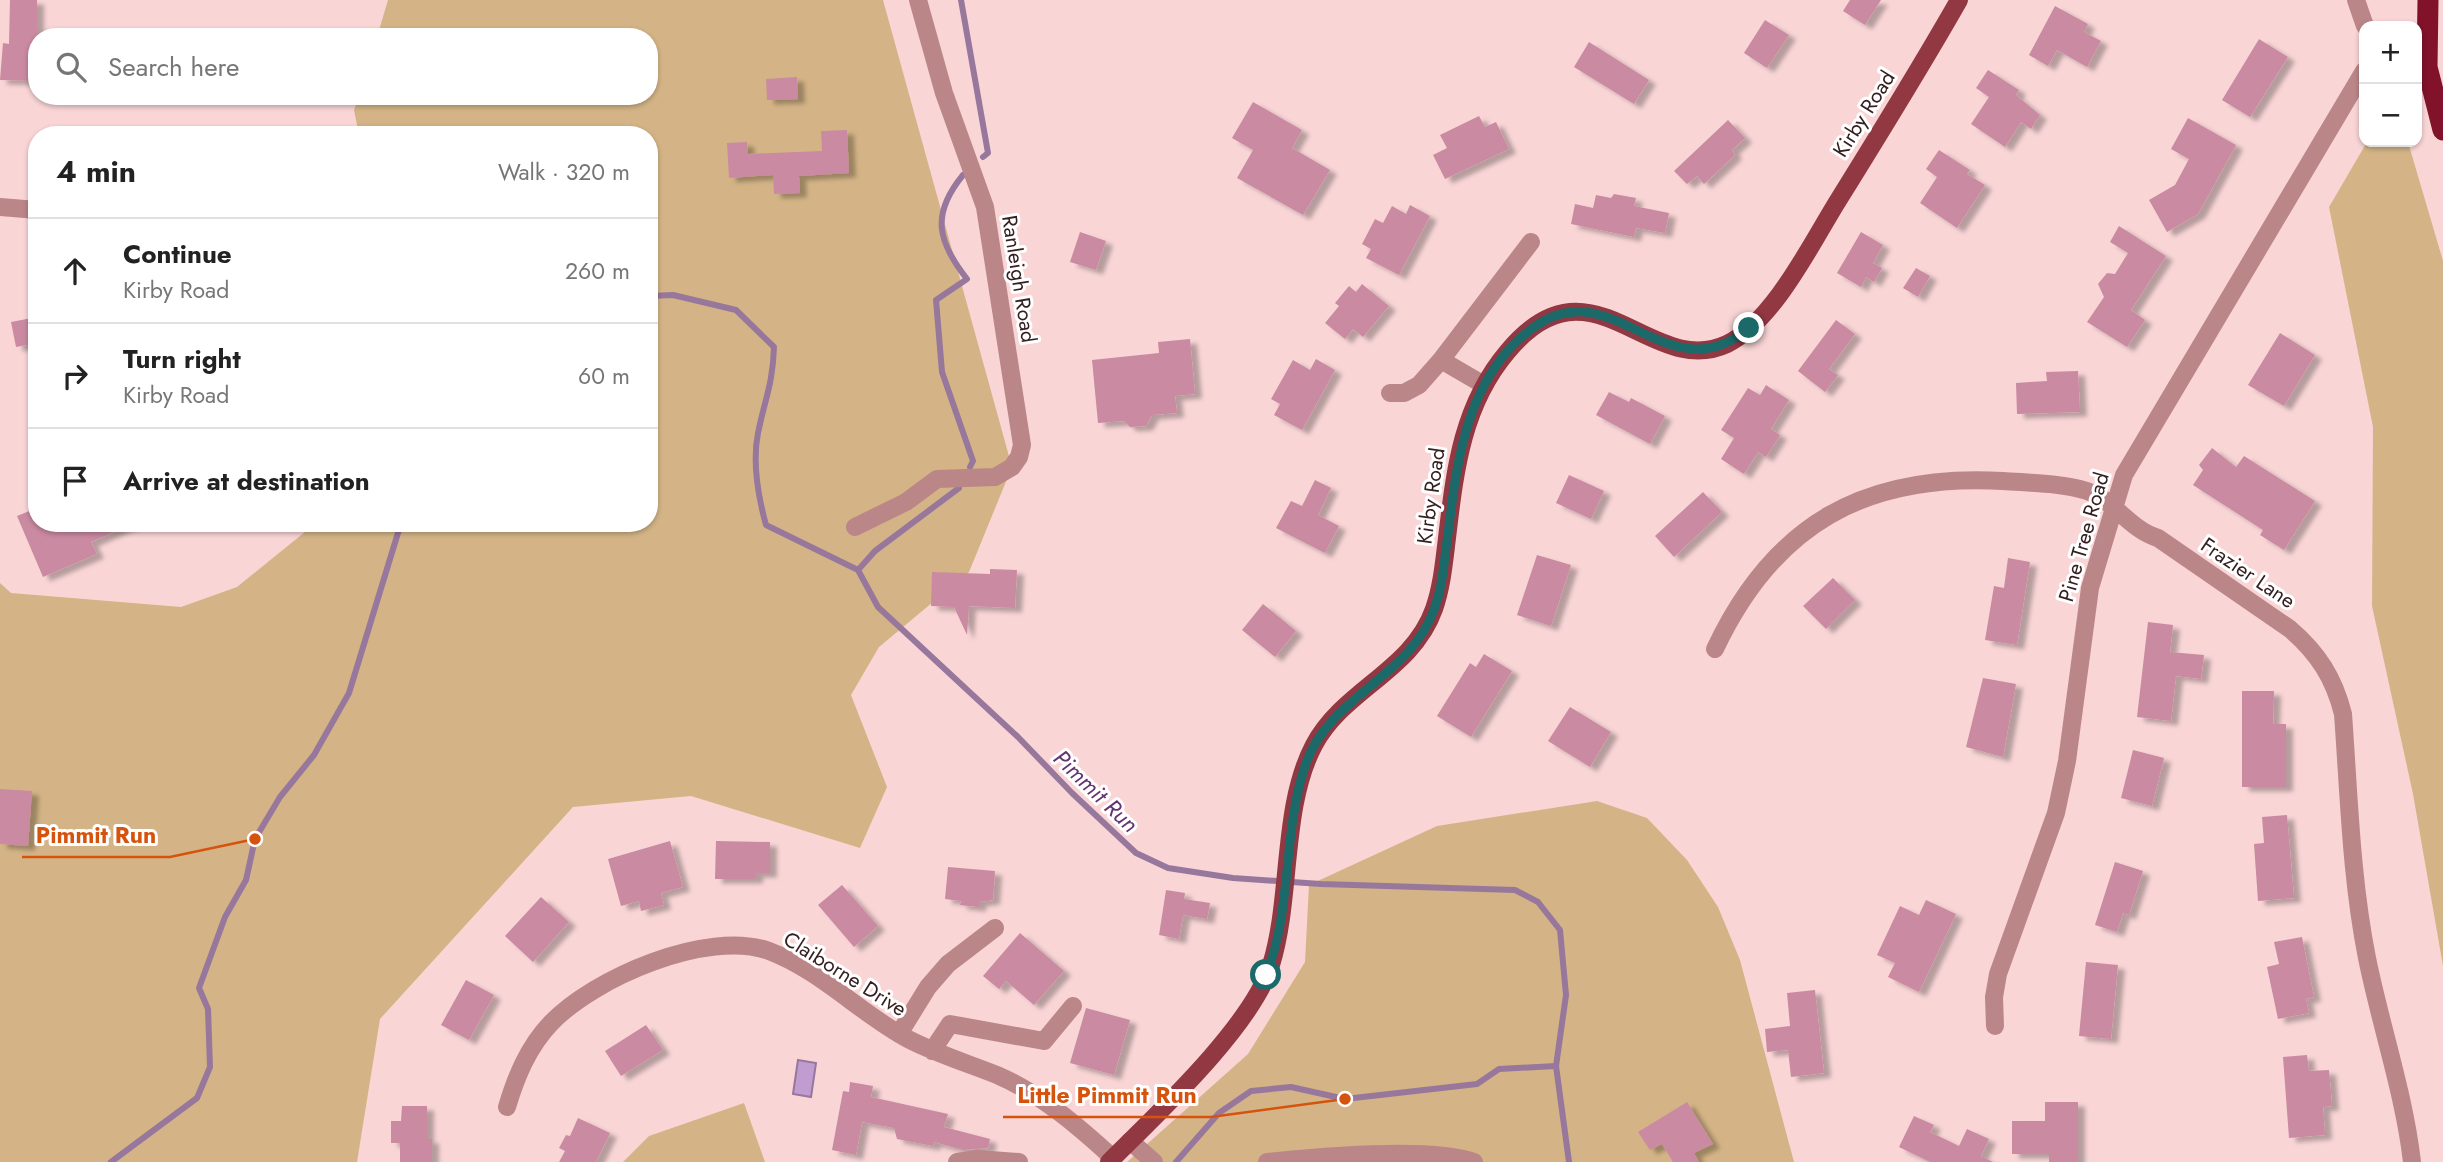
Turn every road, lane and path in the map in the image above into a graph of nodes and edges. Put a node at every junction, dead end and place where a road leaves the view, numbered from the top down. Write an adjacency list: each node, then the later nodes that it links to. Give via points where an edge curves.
1 (918, 0): 15 (street, Ranleigh Road, via 944,93 985,207 1022,445 1012,467 995,477 937,479)
2 (1959, 0): 12 (main road, Kirby Road, via 1796,267 1767,309 1740,336 1715,348 1690,350 1606,316 1563,314 1521,337)
3 (2356, 0): 5 (street)
4 (2428, 0): 7 (highway, via 2427,66)
5 (2363, 21)
6 (2359, 81): 14 (street, Pine Tree Road, via 2144,436 2123,475)
7 (2443, 130)
8 (0, 207): 9 (street)
9 (28, 209)
10 (1531, 242): 11 (street)
11 (1441, 360): 12 (street); 13 (street, via 1419,385 1404,393)
12 (1484, 385): 23 (main road, Kirby Road, via 1460,447 1434,610 1404,659 1340,710 1315,743 1299,789 1271,965 1254,999)
13 (1390, 393)
14 (2112, 509): 16 (street, Frazier Lane, via 2089,492 1984,480 1936,481 1867,497 1806,530 1779,552 1733,610); 19 (street, Pine Tree Road, via 2090,588 2056,813 1998,974); 29 (street, Frazier Lane, via 2290,629 2309,645 2337,688 2359,912)
15 (855, 527)
16 (1715, 649)
17 (995, 928): 20 (street, via 948,964)
18 (1073, 1006): 21 (street, via 1044,1041 950,1024)
19 (1995, 1026)
20 (900, 1034): 21 (street, Claiborne Drive); 22 (street, Claiborne Drive, via 768,951 745,946 700,948 597,987 571,1004 531,1048)
21 (932, 1051): 24 (street, Claiborne Drive, via 1032,1093 1079,1127)
22 (507, 1107)
23 (1142, 1151): 24 (main road, Kirby Road)
24 (1111, 1160)
25 (957, 1162): 26 (street)
26 (1019, 1162)
27 (1267, 1162): 28 (street, via 1423,1154)
28 (1474, 1162)
29 (2412, 1162)

